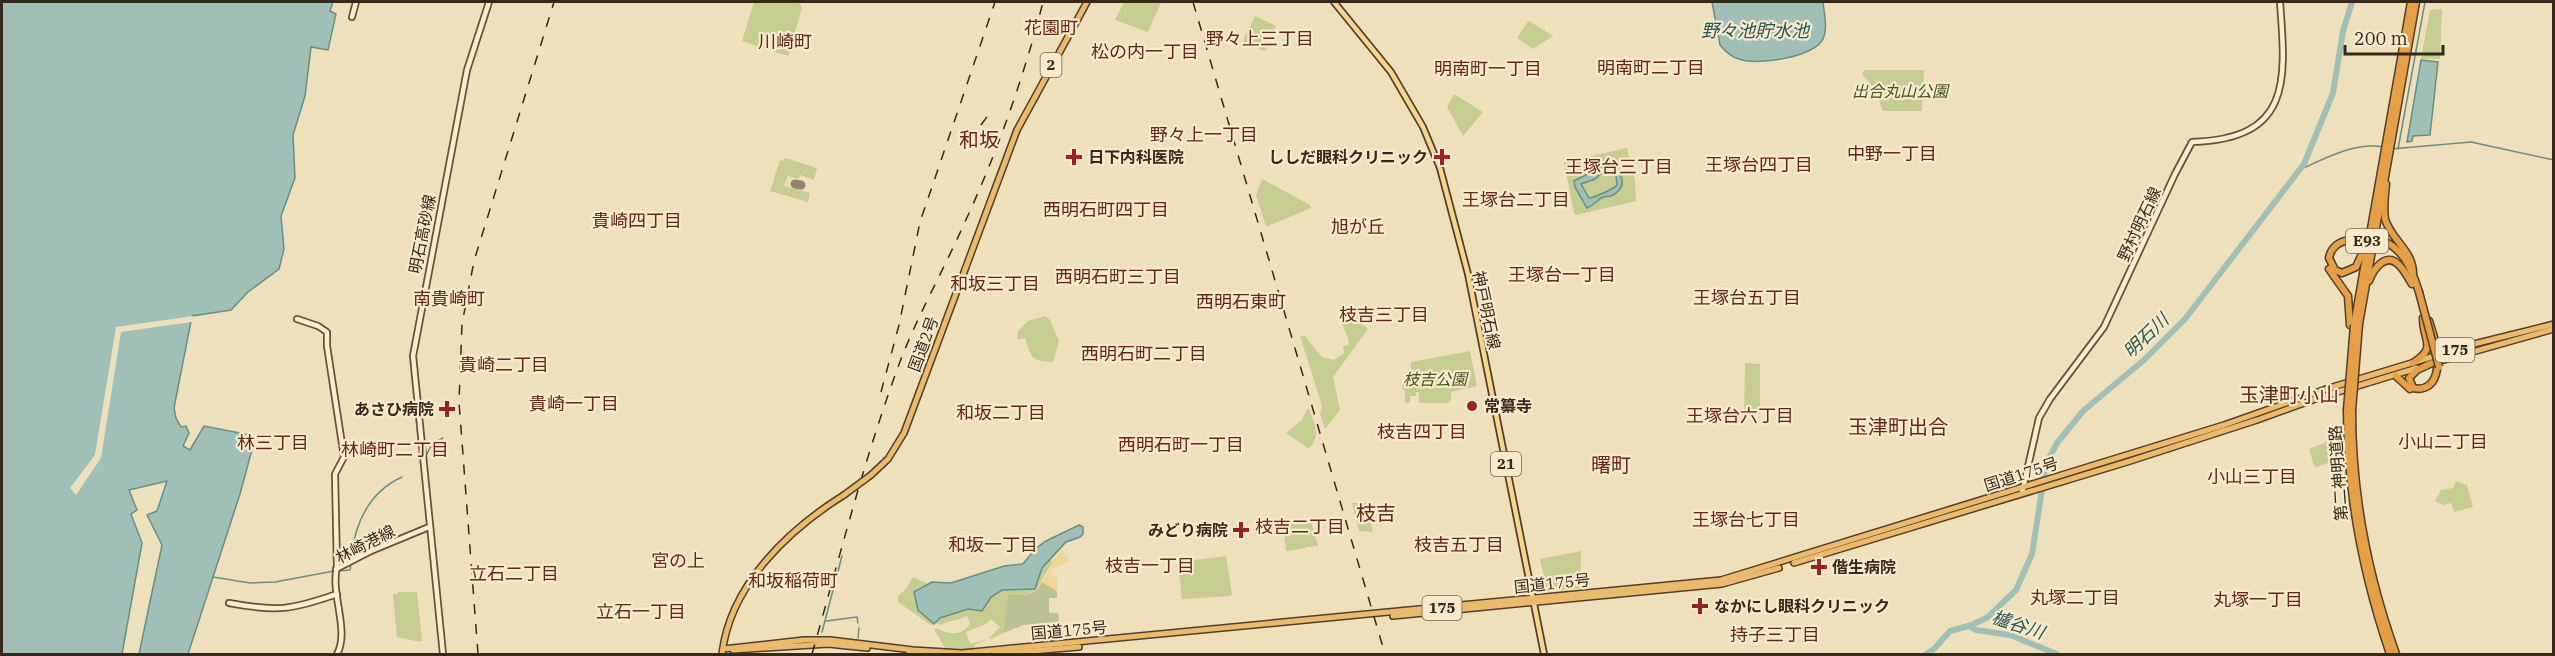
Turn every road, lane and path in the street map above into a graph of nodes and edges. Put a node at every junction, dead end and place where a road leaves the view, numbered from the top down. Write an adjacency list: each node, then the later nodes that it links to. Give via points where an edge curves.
1 (356, 2): 8 (main road)
2 (489, 2): 27 (main road, 明石高砂線, via 468,64 413,347)
3 (1087, 2): 34 (highway, 国道2号 / 2, bridge, via 1017,130 904,433 888,459 871,475 805,521 776,549 743,597)
4 (1334, 2): 31 (main road, 神戸明石線 / 21, via 1391,72 1423,127 1440,168 1469,279)
5 (2280, 2): 26 (main road, 野村明石線, via 2284,70 2274,104 2263,119 2244,133 2230,139 2192,142 2104,327 2039,418)
6 (2411, 2): 9 (highway)
7 (2416, 2): 9 (highway)
8 (352, 17)
9 (2391, 131): 10 (highway)
10 (2386, 158): 11 (highway, 第二神明道路 / E93); 12 (highway, via 2385,218 2408,253); 14 (highway, 第二神明道路 / E93)
11 (2370, 223): 19 (highway, 第二神明道路 / E93); 19 (highway, via 2359,263 2348,272 2335,270 2329,258 2338,243 2360,238 2335,240 2325,258 2348,296)
12 (2413, 274): 13 (highway, via 2395,246 2377,240 2401,258); 15 (highway)
13 (2412, 284): 14 (highway, via 2392,260 2378,265); 15 (highway)
14 (2365, 289): 19 (highway, 第二神明道路 / E93)
15 (2417, 294): 16 (highway, bridge)
16 (2424, 315): 21 (highway, bridge, via 2427,351); 22 (highway, bridge); 22 (highway, bridge, via 2432,327)
17 (297, 319): 28 (main road, via 327,332 344,457 335,474)
18 (2553, 324): 22 (highway, 国道175号 / 175)
19 (2354, 325): 24 (highway, 第二神明道路 / E93, bridge); 24 (highway, 第二神明道路 / E93, bridge, via 2348,386)
20 (2553, 329): 22 (highway, 国道175号 / 175)
21 (2413, 363): 22 (highway, 国道175号 / 175); 25 (highway, 国道175号 / 175)
22 (2438, 363): 22 (highway, via 2412,373 2409,378 2413,388 2427,387 2433,382); 23 (highway, 国道175号 / 175); 23 (highway, via 2436,383 2422,391 2409,389)
23 (2396, 376): 25 (highway, 国道175号 / 175)
24 (2350, 411): 29 (highway, 第二神明道路 / E93, via 2356,510)
25 (2058, 479): 26 (highway, 国道175号 / 175)
26 (2023, 490): 31 (highway, 国道175号 / 175, via 1722,584)
27 (429, 527): 28 (main road, 林崎港線, via 371,551); 36 (main road, 明石高砂線)
28 (336, 571): 30 (main road, 林崎港線)
29 (2373, 592): 41 (highway, 第二神明道路 / E93); 42 (highway, 第二神明道路 / E93)
30 (337, 594): 32 (main road, via 284,609); 35 (main road, 林崎港線, via 341,646)
31 (1533, 600): 34 (highway, 国道175号 / 175, via 962,652 821,640); 39 (highway, 国道175号 / 175); 40 (main road, 神戸明石線 / 21)
32 (229, 603)
33 (754, 649): 34 (highway); 37 (highway); 38 (highway, via 828,644)
34 (721, 653)
35 (337, 654)
36 (443, 654)
37 (747, 654)
38 (926, 654)
39 (994, 654)
40 (1544, 654)
41 (2391, 654)
42 (2396, 654)

